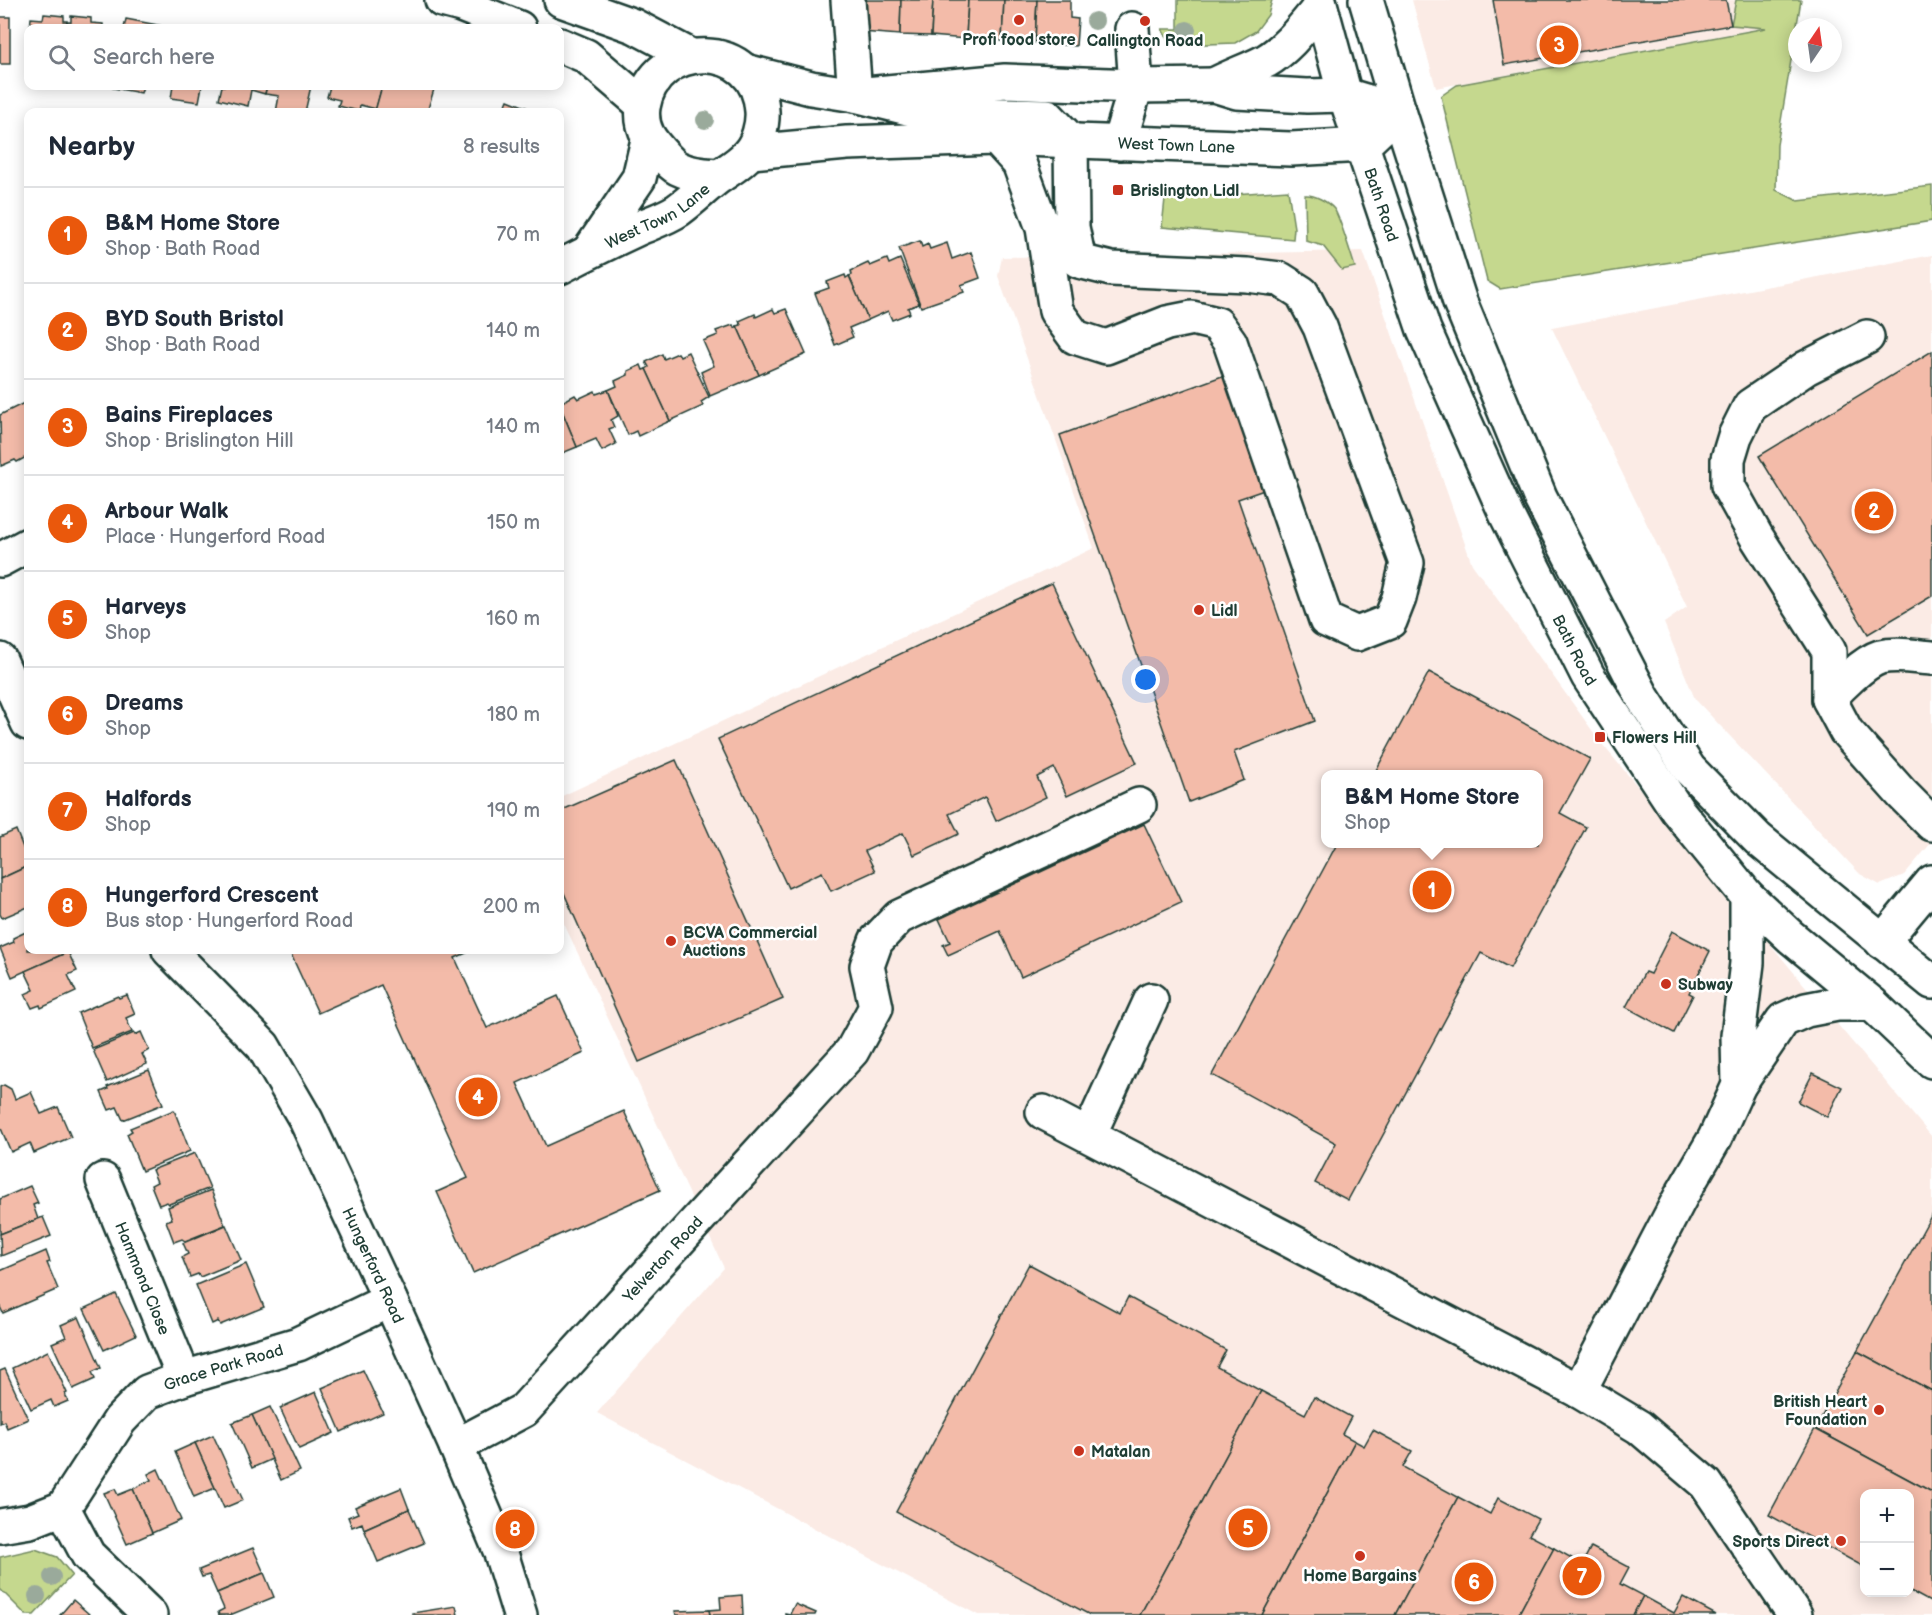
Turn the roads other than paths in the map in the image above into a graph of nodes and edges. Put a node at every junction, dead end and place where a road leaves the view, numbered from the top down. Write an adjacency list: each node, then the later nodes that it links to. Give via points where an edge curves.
1 (442, 0): 6 (main road)
2 (561, 0): 9 (main road, via 634,26)
3 (848, 0): 13 (main road)
4 (1366, 0): 16 (main road)
5 (1319, 3): 11 (main road, via 1274,55); 14 (main road, Bath Road)
6 (509, 24)
7 (1132, 29): 12 (main road)
8 (564, 47): 15 (main road, via 586,56)
9 (691, 56): 10 (main road, via 712,55); 15 (main road, via 662,70 652,82)
10 (745, 71): 13 (main road); 22 (main road, via 761,96 763,123)
11 (1214, 84): 12 (main road); 14 (main road, via 1237,92)
12 (1136, 86): 13 (main road, via 1005,81); 20 (main road)
13 (855, 95): 19 (main road, via 928,113 1047,116)
14 (1345, 95): 16 (main road); 21 (main road, Bath Road)
15 (643, 105): 18 (main road)
16 (1399, 111): 21 (main road); 37 (main road, via 1460,302 1536,487 1643,698 1689,769 1758,838)
17 (996, 138): 19 (main road, West Town Lane); 19 (main road, via 1019,163 1043,228 1056,311 1075,337 1106,347 1167,323 1192,318 1217,324 1230,342 1326,620 1357,634 1390,621 1407,563 1320,327 1302,293 1280,279 1111,269 1079,261 1072,227); 22 (main road, West Town Lane, via 847,143)
18 (648, 140): 23 (main road, via 677,168 691,174); 24 (main road, West Town Lane, via 639,178)
19 (1071, 141): 20 (main road, West Town Lane)
20 (1119, 142): 21 (main road, West Town Lane, via 1291,148)
21 (1363, 145): 36 (main road, Bath Road, via 1424,330 1507,516 1588,676 1677,810)
22 (751, 152): 23 (main road)
23 (720, 176): 24 (main road, West Town Lane, via 677,210)
24 (589, 252): 25 (main road, West Town Lane)
25 (564, 265)
26 (1867, 337): 31 (main road, via 1806,368 1750,406 1728,459 1728,486 1829,651)
27 (24, 546): 28 (main road)
28 (0, 560)
29 (1932, 658): 31 (main road, via 1878,658 1847,680)
30 (0, 660): 32 (main road)
31 (1829, 699): 34 (main road, via 1846,731)
32 (24, 714)
33 (1139, 805): 50 (main road, Yelverton Road, via 899,917 876,940 867,966 876,1007 852,1051 524,1410)
34 (1932, 824)
35 (1932, 882): 37 (main road)
36 (1747, 896): 41 (main road, Bath Road); 43 (main road, via 1747,963 1738,1036)
37 (1882, 942): 39 (main road)
38 (174, 954): 47 (main road, Hungerford Road, via 263,1046 306,1120)
39 (1932, 982)
40 (1151, 1000): 45 (main road)
41 (1872, 1004): 42 (main road, Bath Road); 43 (main road, via 1837,1004 1806,1010 1783,1020)
42 (1932, 1061)
43 (1739, 1084): 49 (main road, via 1715,1138)
44 (1043, 1112): 45 (main road)
45 (1089, 1135): 49 (main road)
46 (103, 1180): 48 (main road, Hammond Close)
47 (390, 1300): 48 (main road, Grace Park Road, via 298,1344); 50 (main road, Hungerford Road)
48 (184, 1378): 51 (main road, Grace Park Road, via 147,1392 120,1420)
49 (1579, 1391): 55 (main road, via 1639,1427 1706,1484)
50 (456, 1446): 54 (main road, Hungerford Road, via 500,1550)
51 (63, 1508): 52 (main road, via 30,1521); 53 (main road, via 88,1555)
52 (0, 1526)
53 (150, 1615)
54 (520, 1615)
55 (1795, 1615)

